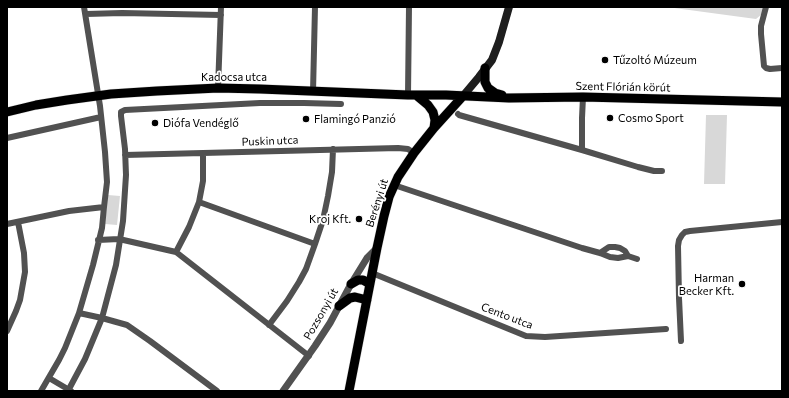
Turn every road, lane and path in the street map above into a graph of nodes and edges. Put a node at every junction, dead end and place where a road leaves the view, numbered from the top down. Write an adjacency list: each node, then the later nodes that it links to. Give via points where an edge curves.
1 (84, 7): 8 (street)
2 (221, 7): 9 (street)
3 (315, 7): 13 (street)
4 (409, 7): 15 (street)
5 (509, 7): 10 (main road, Berényi út, via 496,51)
6 (766, 7): 11 (street, via 761,26 764,66 770,69)
7 (122, 10): 8 (street); 9 (street)
8 (86, 14): 14 (street)
9 (221, 15): 12 (street)
10 (485, 68): 16 (main road, Berényi út); 18 (main road, via 485,82 488,88)
11 (782, 68)
12 (218, 88): 13 (main road, Kadocsa utca); 14 (main road, Kadocsa utca)
13 (313, 92): 15 (main road, Kadocsa utca)
14 (98, 95): 21 (main road, Kadocsa utca); 23 (street)
15 (412, 95): 16 (main road, Kadocsa utca); 24 (main road, via 428,104 433,112)
16 (463, 96): 18 (main road, Szent Flórián körút); 24 (main road, Berényi út)
17 (583, 97): 18 (main road, Szent Flórián körút); 19 (main road, Szent Flórián körút); 27 (street)
18 (509, 98)
19 (782, 102)
20 (341, 104): 30 (street, via 260,103 125,110 120,116)
21 (7, 112)
22 (458, 114): 27 (street)
23 (101, 117): 25 (street); 34 (street, via 107,182)
24 (434, 128): 29 (main road, Berényi út)
25 (7, 138)
26 (332, 149): 28 (street, Puskin utca); 29 (street, Puskin utca, via 398,148 408,149); 40 (street, via 328,196)
27 (582, 150): 31 (street, via 638,167)
28 (203, 153): 30 (street, Puskin utca); 33 (street, via 203,181)
29 (414, 153): 32 (main road, Berényi út)
30 (125, 155): 38 (street, via 125,196)
31 (662, 171)
32 (394, 185): 41 (main road, Berényi út, via 386,206); 43 (street)
33 (199, 202): 40 (street); 42 (street)
34 (104, 207): 35 (street, via 69,211); 39 (street)
35 (18, 222): 37 (street); 55 (street, via 25,272 16,311)
36 (782, 222): 56 (street, via 690,231 682,235 678,246)
37 (7, 224)
38 (120, 239): 39 (street); 42 (street); 52 (street)
39 (98, 240): 51 (street)
40 (316, 244): 53 (street, via 299,282)
41 (377, 248): 46 (main road, Berényi út); 47 (street, Pozsonyi út, via 366,258)
42 (176, 252): 53 (street)
43 (600, 253): 44 (street, via 618,258); 44 (street, via 609,247 615,247 625,251)
44 (628, 256): 45 (street)
45 (637, 259)
46 (372, 273): 48 (main road, Berényi út); 54 (street, Cento utca, via 526,336)
47 (351, 284): 48 (main road, via 363,280); 50 (street, Pozsonyi út)
48 (370, 284): 49 (main road, Berényi út)
49 (367, 300): 50 (main road, via 350,298); 63 (main road, Berényi út)
50 (339, 306): 57 (street, Pozsonyi út)
51 (79, 313): 52 (street); 58 (street)
52 (102, 318): 59 (street); 61 (street, via 127,325)
53 (269, 325): 57 (street)
54 (666, 329)
55 (7, 331)
56 (681, 341)
57 (309, 356): 62 (street, Pozsonyi út)
58 (50, 378): 59 (street); 60 (street)
59 (70, 390)
60 (41, 391)
61 (217, 391)
62 (283, 391)
63 (349, 391)

